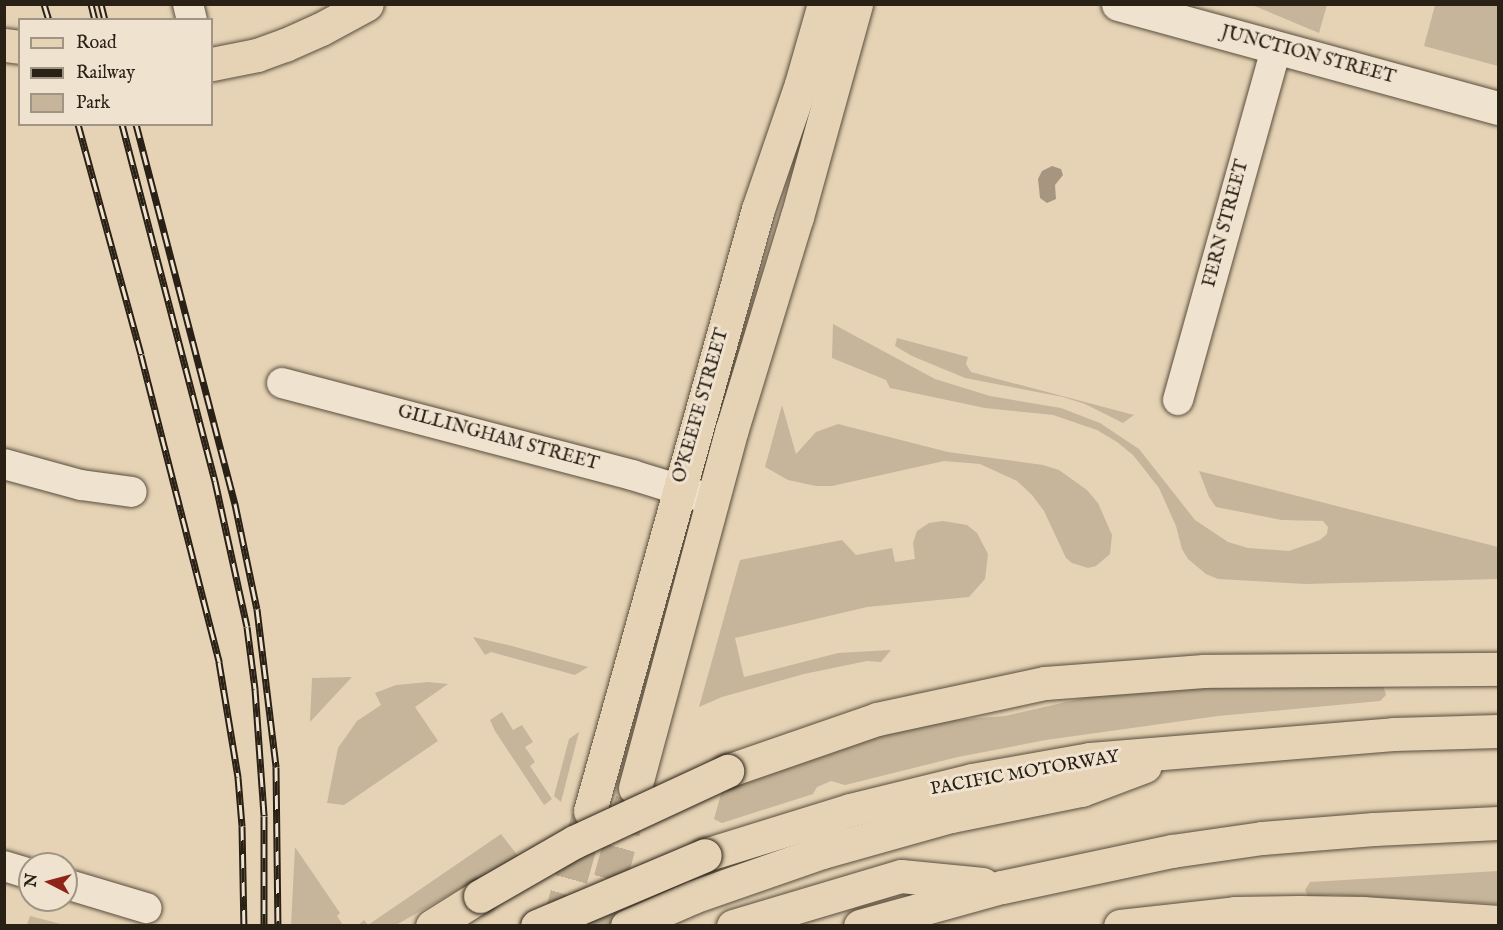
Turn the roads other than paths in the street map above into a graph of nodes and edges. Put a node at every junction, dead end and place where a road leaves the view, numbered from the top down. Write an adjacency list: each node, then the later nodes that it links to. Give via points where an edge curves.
1 (367, 4): 6 (main road, via 285,45)
2 (824, 4): 11 (main road, O'KEEFE STREET, via 801,84 772,162)
3 (856, 4): 13 (main road, O'KEEFE STREET)
4 (1118, 4): 5 (street, JUNCTION STREET)
5 (1276, 48): 7 (street, JUNCTION STREET); 9 (street, FERN STREET)
6 (213, 64)
7 (1498, 108)
8 (282, 384): 11 (street, GILLINGHAM STREET)
9 (1179, 400)
10 (4, 464): 12 (street, via 81,485)
11 (678, 489): 13 (street, GILLINGHAM STREET); 18 (main road, O'KEEFE STREET)
12 (132, 492)
13 (713, 500): 17 (main road, O'KEEFE STREET)
14 (1498, 669): 24 (main road, bridge, via 1204,671 1045,683 877,719 727,771 574,842)
15 (1498, 732): 16 (main road, PACIFIC MOTORWAY, via 1393,734)
16 (1181, 753): 25 (main road, PACIFIC MOTORWAY, bridge, via 1090,759 972,780 850,810 705,855); 26 (main road, via 1081,790 887,833 768,870)
17 (635, 788)
18 (590, 811)
19 (1498, 823): 20 (main road, via 1262,838 1140,856)
20 (1002, 887): 27 (main road, via 901,876); 28 (main road)
21 (78, 888): 22 (street)
22 (146, 908)
23 (1498, 922): 29 (main road, via 1288,912 1235,913)
24 (432, 926)
25 (537, 926)
26 (627, 926)
27 (733, 926)
28 (860, 926)
29 (1120, 926)

